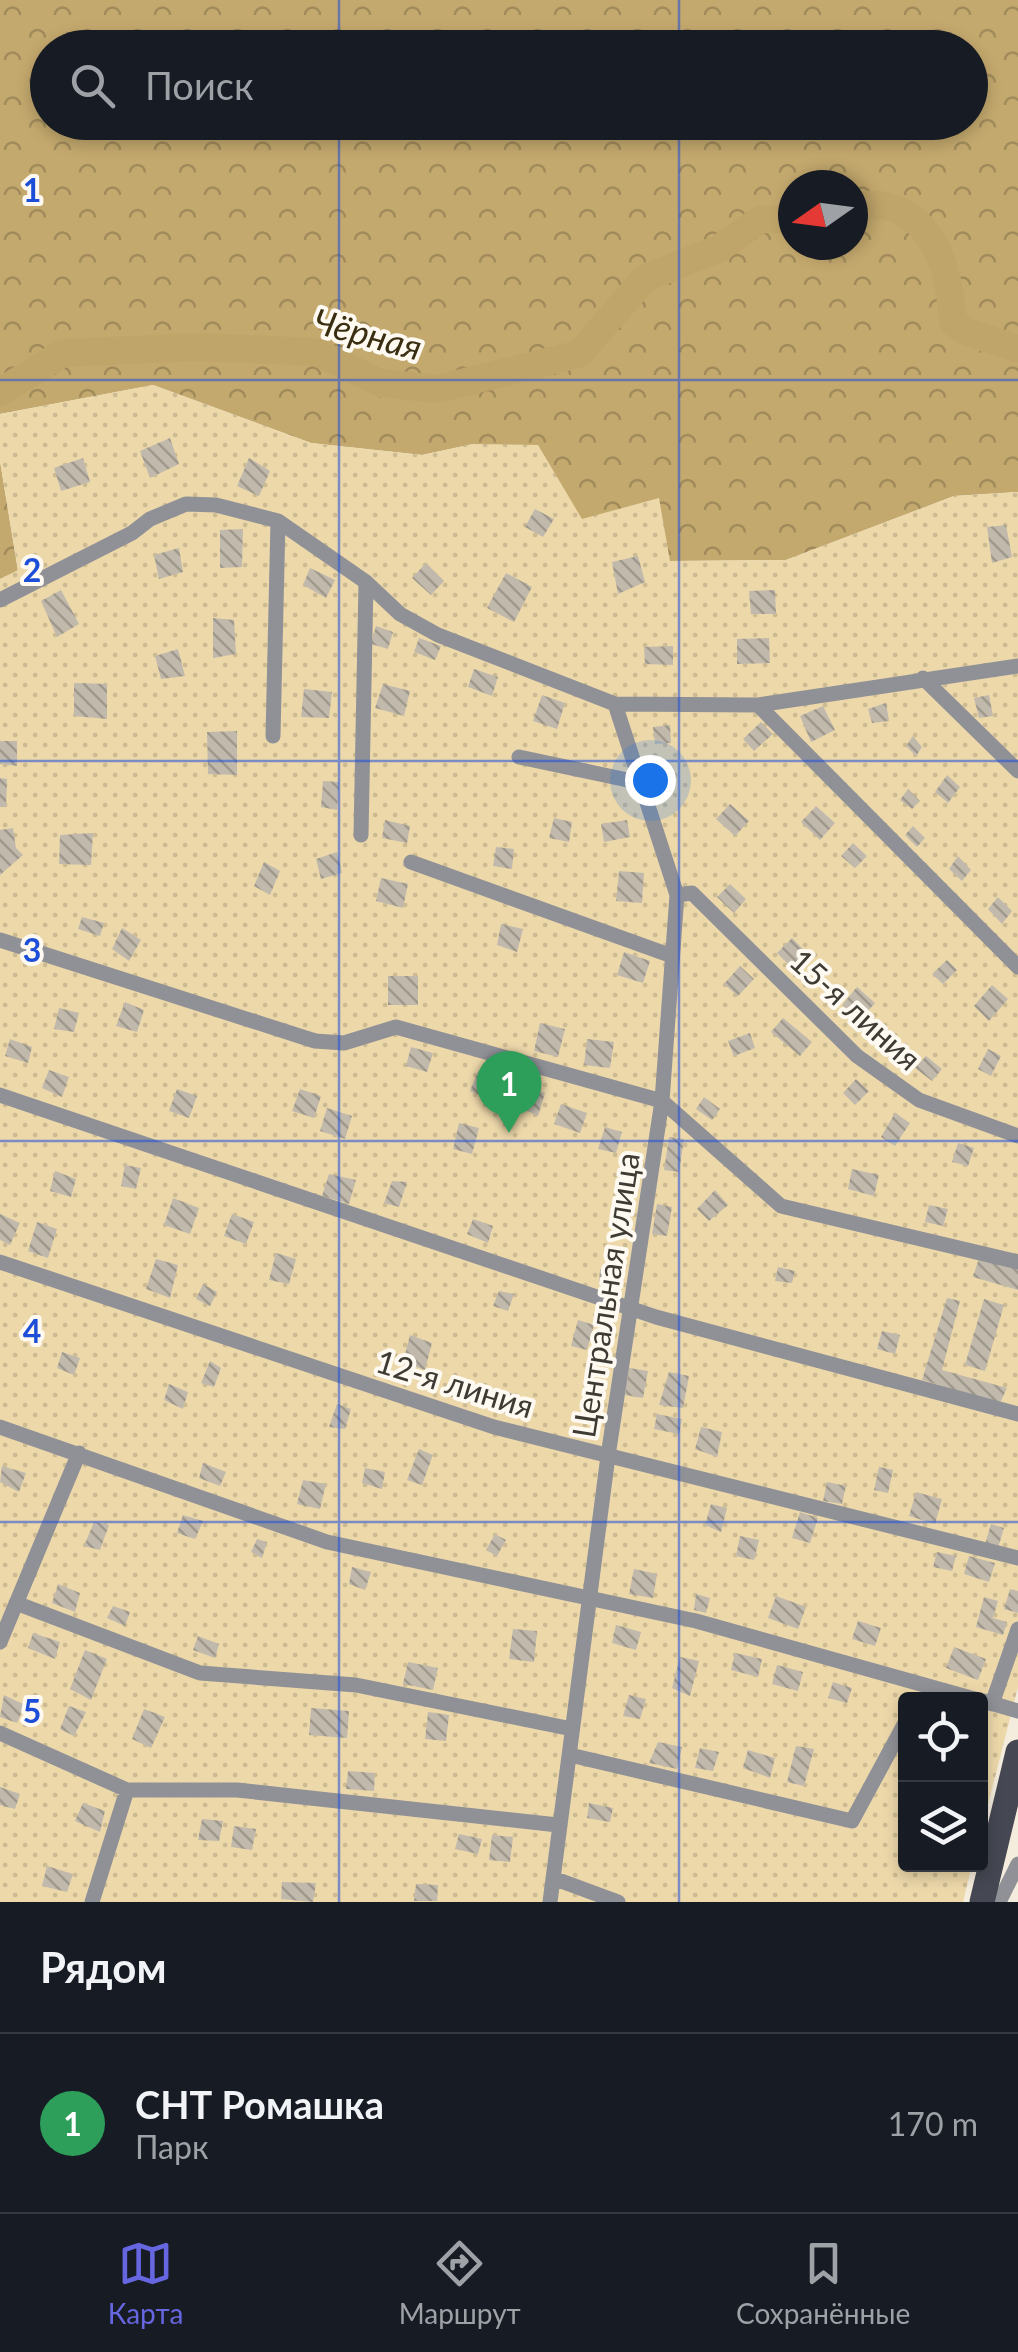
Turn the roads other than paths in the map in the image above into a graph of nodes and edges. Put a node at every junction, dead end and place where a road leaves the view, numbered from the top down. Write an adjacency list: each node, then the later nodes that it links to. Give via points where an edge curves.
1 (278, 520): 2 (street); 3 (street, via 186,504); 8 (street)
2 (366, 582): 6 (street, via 400,614 438,635); 12 (street)
3 (0, 600)
4 (1018, 666): 5 (street)
5 (923, 678): 7 (street); 10 (street)
6 (615, 704): 7 (street); 11 (street, Центральная улица)
7 (758, 705): 17 (street)
8 (273, 736)
9 (518, 757): 11 (street)
10 (1018, 771)
11 (638, 782): 14 (street, Центральная улица)
12 (361, 835)
13 (411, 862): 16 (street)
14 (678, 895): 16 (street, Центральная улица); 20 (street, 15-я линия, via 692,894 857,1056 903,1089)
15 (0, 940): 19 (street, via 315,1041 344,1043 396,1027)
16 (672, 956): 19 (street, Центральная улица)
17 (1018, 967)
18 (0, 1095): 23 (street)
19 (662, 1101): 22 (street, via 780,1206); 23 (street, Центральная улица)
20 (1018, 1136)
21 (0, 1262): 27 (street, 12-я линия, via 494,1427)
22 (1018, 1262)
23 (634, 1306): 24 (street); 27 (street, Центральная улица)
24 (1018, 1414)
25 (0, 1427): 26 (street)
26 (79, 1453): 29 (street, via 328,1542); 30 (street)
27 (608, 1456): 28 (street, 12-я линия); 29 (street, Центральная улица)
28 (1018, 1558)
29 (590, 1602): 33 (street, via 696,1621); 39 (street, Центральная улица)
30 (16, 1603): 32 (street); 39 (street, via 200,1673 356,1685)
31 (1018, 1630): 36 (street)
32 (0, 1642)
33 (926, 1684): 34 (street); 35 (street)
34 (922, 1692)
35 (953, 1692)
36 (988, 1693)
37 (988, 1702): 38 (street)
38 (1018, 1711)
39 (572, 1729): 43 (street, Центральная улица)
40 (0, 1733): 44 (street)
41 (898, 1736): 43 (street, via 852,1820)
42 (1018, 1752): 51 (main road)
43 (570, 1755): 45 (street, Центральная улица)
44 (126, 1790): 45 (street, via 237,1790); 48 (street)
45 (558, 1825): 47 (street, Центральная улица)
46 (1018, 1864): 52 (street)
47 (553, 1878): 49 (street, Центральная улица); 50 (street)
48 (92, 1902)
49 (550, 1902)
50 (618, 1902)
51 (982, 1902)
52 (999, 1902)

